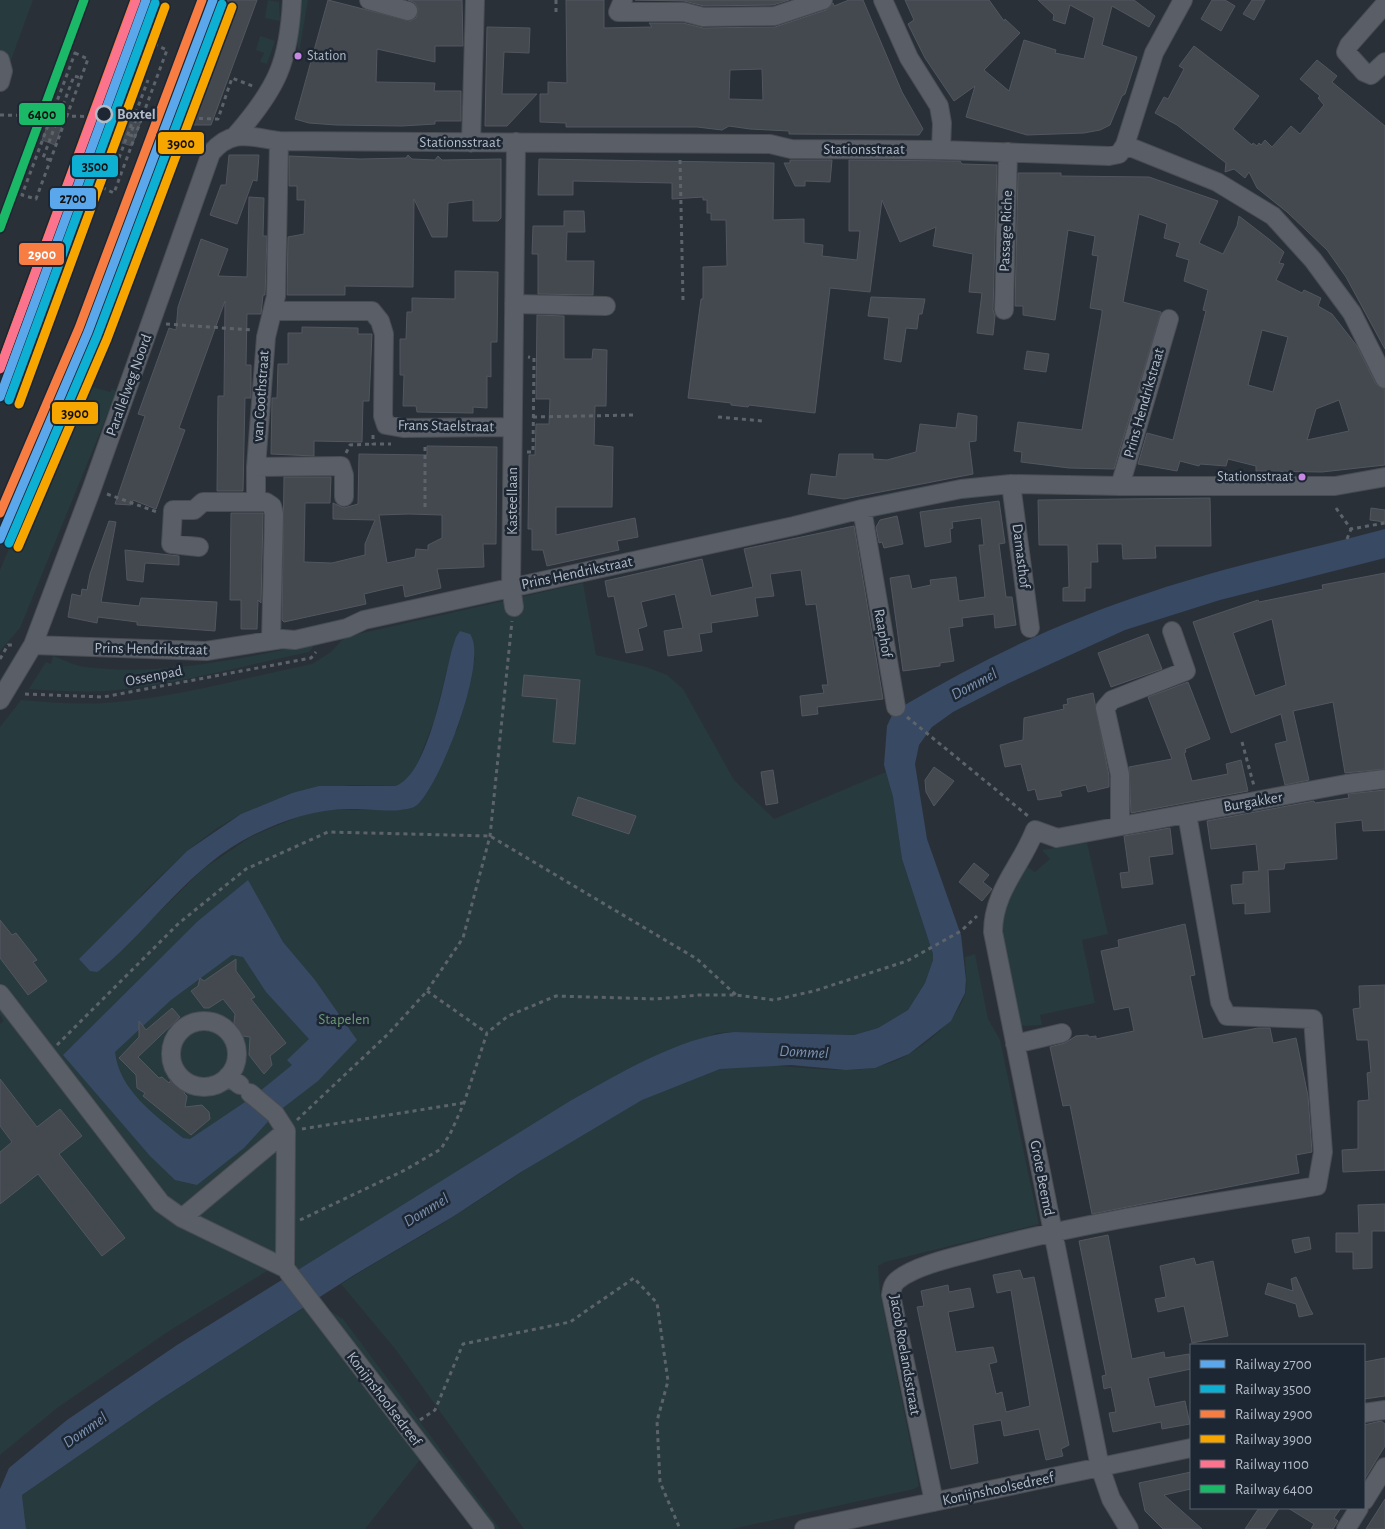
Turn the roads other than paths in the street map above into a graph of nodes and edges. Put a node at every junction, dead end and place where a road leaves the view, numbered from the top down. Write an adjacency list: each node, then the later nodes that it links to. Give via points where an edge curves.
1 (292, 0): 13 (street, Parallelweg Noord, via 286,54 268,94)
2 (369, 0): 9 (street)
3 (475, 0): 16 (street)
4 (823, 0): 8 (street, via 776,16 703,17)
5 (883, 0): 18 (street, via 909,58 939,106 942,123)
6 (1182, 0): 17 (street, via 1154,53)
7 (1385, 4): 11 (street, via 1346,52 1364,72 1371,75)
8 (620, 6)
9 (408, 11)
10 (0, 60): 12 (street, via 3,69)
11 (1385, 62)
12 (0, 82)
13 (236, 135): 14 (street, Stationsstraat); 40 (street, Parallelweg Noord, via 226,138 211,153)
14 (279, 141): 16 (street, Stationsstraat); 23 (street, van Coothstraat)
15 (516, 142): 16 (street, Stationsstraat); 18 (street, Stationsstraat, via 770,144 801,149); 20 (street, Kasteellaan)
16 (471, 143)
17 (1125, 145): 19 (street, Stationsstraat, via 1119,154 1109,156); 25 (street, via 1217,182 1273,216 1313,260 1352,313)
18 (940, 150): 19 (street, Stationsstraat)
19 (1008, 152): 22 (street, Passage Riche)
20 (514, 304): 21 (street); 26 (street, Kasteellaan)
21 (606, 306)
22 (1004, 310)
23 (273, 311): 26 (street, Frans Staelstraat, via 372,311 384,334 383,416 386,425 425,428); 27 (street, van Coothstraat, via 268,331)
24 (1168, 319): 30 (street, Prins Hendrikstraat)
25 (1385, 379)
26 (512, 422): 35 (street, Kasteellaan)
27 (256, 467): 31 (street, via 340,466 344,475); 32 (street, van Coothstraat)
28 (1385, 477): 30 (street, Prins Hendrikstraat, via 1335,486)
29 (1011, 484): 30 (street, Prins Hendrikstraat); 33 (street, Prins Hendrikstraat, via 961,489); 37 (street, Damasthof)
30 (1120, 486)
31 (344, 497)
32 (256, 502): 34 (street, via 203,502 194,510 173,510 171,544); 39 (street, via 272,506 274,514)
33 (862, 509): 35 (street, Prins Hendrikstraat); 42 (street, Raaphof)
34 (199, 547)
35 (511, 586): 36 (street, Kasteellaan); 39 (street, Prins Hendrikstraat, via 364,620 333,632 296,640)
36 (514, 607)
37 (1030, 628)
38 (1172, 631): 45 (street, via 1186,671 1112,700 1105,708 1120,776)
39 (271, 641): 40 (street, Prins Hendrikstraat, via 206,651)
40 (33, 646): 41 (street, Parallelweg Noord)
41 (0, 700)
42 (896, 707)
43 (1385, 780): 44 (street, Burgakker, via 1346,784)
44 (1187, 814): 45 (street, Burgakker); 53 (street, via 1220,1002 1227,1016 1313,1019 1323,1152 1317,1186 1077,1226)
45 (1120, 826): 46 (street, Burgakker, via 1057,838)
46 (1035, 830): 49 (street, Grote Beemd, via 1001,892 993,916 993,932)
47 (2, 1003): 52 (street, via 47,1054 161,1203)
48 (1062, 1033): 49 (street)
49 (1015, 1044): 53 (street, Grote Beemd)
50 (243, 1088): 51 (street, via 275,1114)
51 (286, 1131): 52 (street); 54 (street)
52 (182, 1218): 54 (street)
53 (1052, 1233): 58 (street, Grote Beemd); 61 (street, Jacob Roelandsstraat, via 950,1259 904,1276 892,1286 891,1295)
54 (285, 1268): 63 (street, Konijnshoolsedreef)
55 (1385, 1410): 56 (street)
56 (1365, 1413)
57 (1190, 1448): 58 (street, Konijnshoolsedreef)
58 (1100, 1467): 61 (street, Konijnshoolsedreef); 65 (street, Grote Beemd, via 1111,1499)
59 (1385, 1467): 60 (street)
60 (1365, 1499)
61 (934, 1502): 64 (street, Konijnshoolsedreef)
62 (1358, 1509): 66 (street)
63 (485, 1529)
64 (804, 1529)
65 (1129, 1529)
66 (1346, 1529)

